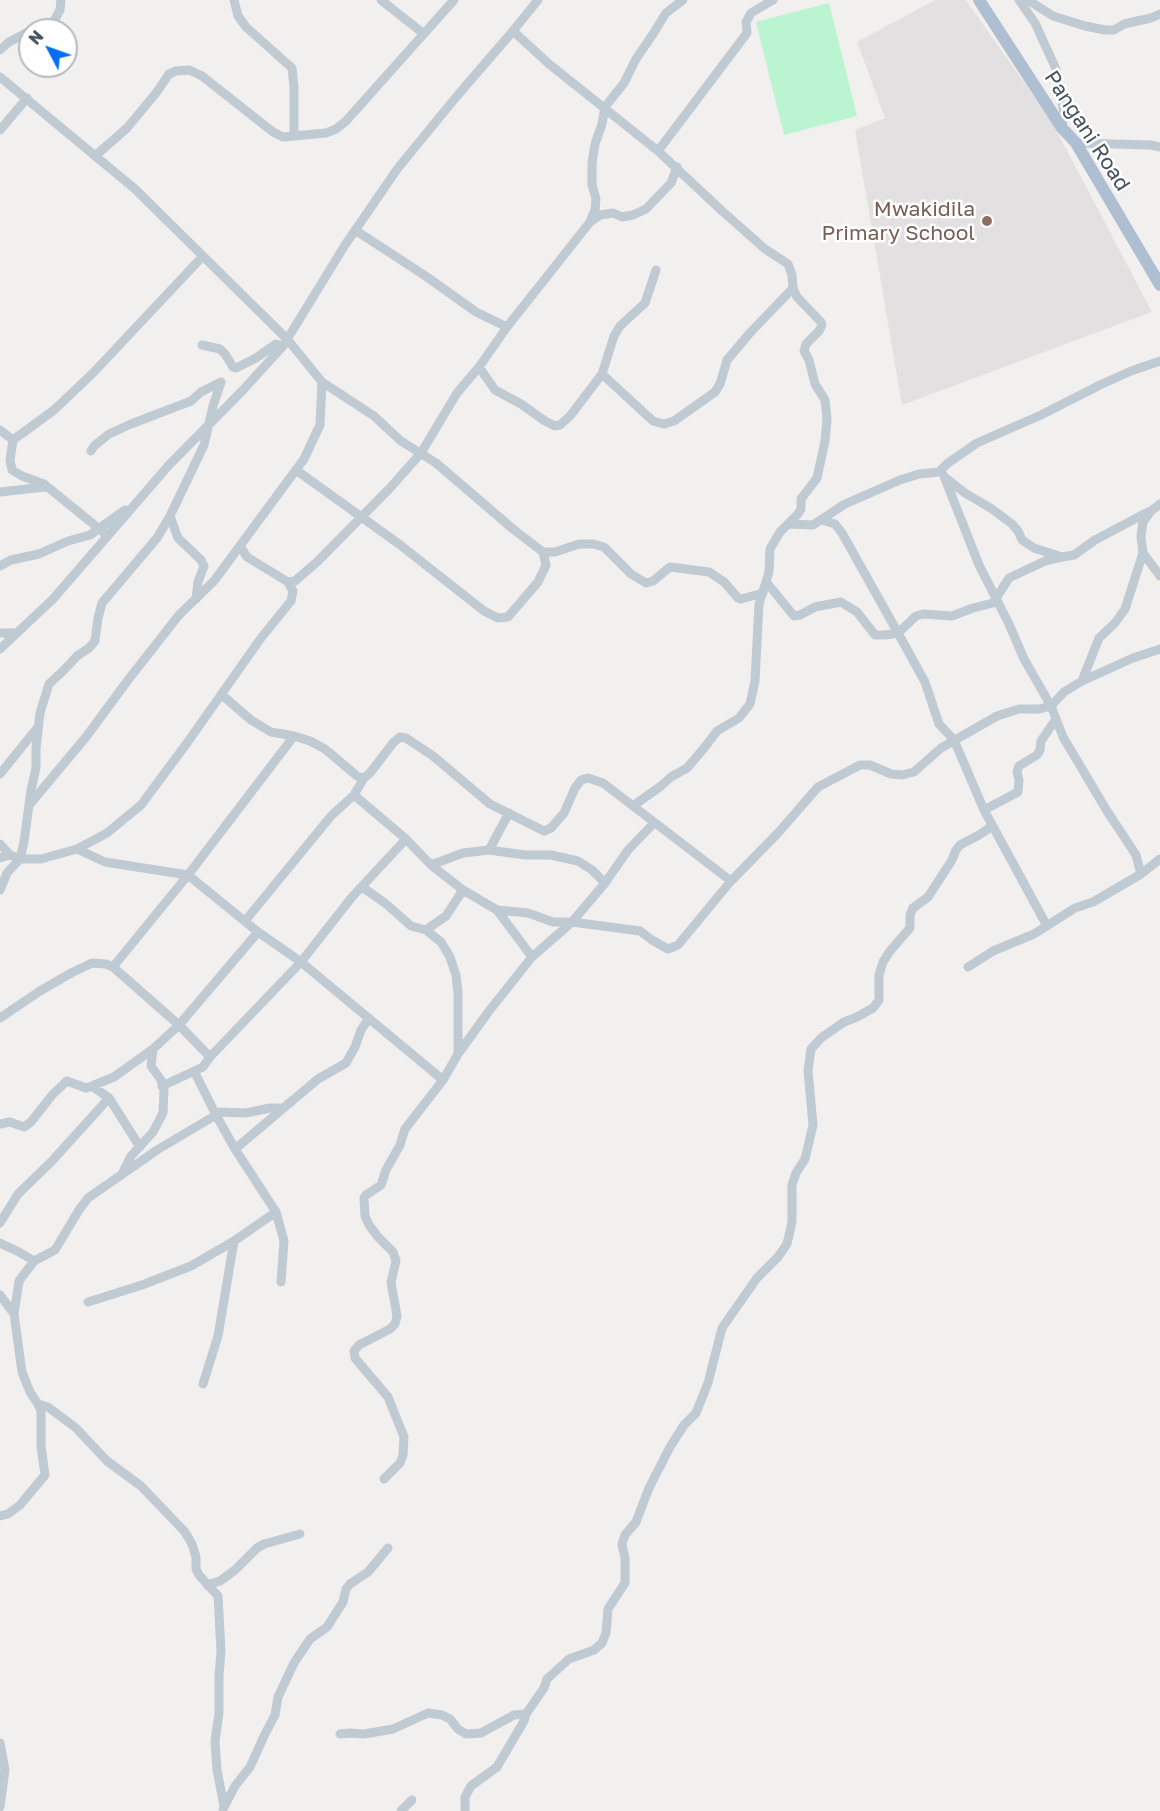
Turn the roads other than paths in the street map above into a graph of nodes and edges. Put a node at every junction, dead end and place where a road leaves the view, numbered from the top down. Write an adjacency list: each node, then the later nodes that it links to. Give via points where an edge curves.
1 (62, 0): 12 (street)
2 (234, 0): 22 (street, via 246,27 292,68)
3 (381, 0): 14 (street)
4 (454, 0): 14 (street)
5 (538, 0): 13 (street)
6 (683, 0): 19 (street, via 666,13)
7 (772, 0): 25 (street, via 751,13 746,21 747,33)
8 (979, 0): 20 (main road, Pangani Road)
9 (1020, 0): 20 (street, via 1035,22 1056,69 1064,113)
10 (1028, 0): 11 (street, via 1053,16 1105,30)
11 (1160, 14)
12 (56, 18)
13 (513, 31): 19 (street); 29 (street, via 398,168)
14 (424, 34): 22 (street, via 341,125 326,133)
15 (18, 38): 16 (street)
16 (0, 50)
17 (0, 77): 18 (street)
18 (27, 98): 21 (street); 26 (street)
19 (605, 107): 25 (street); 28 (street, via 592,163 596,199)
20 (1062, 128): 23 (main road, Pangani Road)
21 (0, 130)
22 (294, 136): 26 (street, via 283,137 273,132 202,76 189,70 176,71 169,74 127,128)
23 (1076, 143): 24 (street); 32 (main road, Pangani Road)
24 (1160, 147)
25 (658, 151): 27 (street)
26 (95, 156): 30 (street)
27 (677, 167): 28 (street, via 671,183 646,209 622,217 600,214); 33 (street, via 773,256 788,264)
28 (590, 222): 34 (street)
29 (356, 230): 34 (street, via 476,312); 35 (street)
30 (203, 256): 35 (street); 43 (street, via 93,373 54,410)
31 (656, 270): 39 (street, via 645,303 620,326)
32 (1160, 285)
33 (793, 288): 39 (street, via 727,360 715,392 674,421 654,421); 56 (street, via 822,325 804,351 825,400 827,419 817,478 801,499 798,514)
34 (507, 327): 38 (street)
35 (286, 343): 36 (street, via 276,344 236,368 220,349); 40 (street); 41 (street)
36 (202, 345)
37 (1160, 361): 47 (street, via 977,443 948,463)
38 (479, 367): 39 (street, via 495,390 555,426 570,416); 45 (street, via 457,393)
39 (602, 374)
40 (322, 382): 45 (street); 46 (street, via 320,425)
41 (209, 425): 44 (street, via 221,382 191,401 109,434); 50 (street); 53 (street, via 204,445)
42 (0, 430): 43 (street)
43 (13, 440): 48 (street, via 12,470)
44 (91, 451)
45 (421, 453): 54 (street); 60 (street)
46 (296, 470): 54 (street); 59 (street)
47 (941, 474): 55 (street, via 919,474 900,480 845,504); 62 (street, via 1012,524 1022,540); 68 (street)
48 (45, 487): 49 (street); 57 (street)
49 (0, 492)
50 (139, 499): 57 (street); 58 (street)
51 (1160, 504): 52 (street)
52 (1151, 511): 61 (street, via 1143,522); 62 (street, via 1074,555)
53 (170, 516): 67 (street, via 178,538 204,566); 78 (street, via 157,538 102,603 95,641 49,684)
54 (361, 518): 60 (street, via 498,618 508,617 538,582 546,566); 65 (street, via 317,562 295,581)
55 (822, 520): 56 (street, via 813,525); 71 (street, via 835,524 842,532)
56 (788, 524): 66 (street, via 770,549)
57 (99, 528): 58 (street); 63 (street, via 90,535)
58 (108, 536): 70 (street, via 53,600)
59 (240, 546): 65 (street, via 247,557); 67 (street)
60 (543, 552): 66 (street, via 593,544 604,547 646,583 670,567 709,572 741,599)
61 (1143, 553): 64 (street); 74 (street, via 1125,609 1099,638)
62 (1062, 557): 68 (street, via 1009,578)
63 (0, 566)
64 (1160, 576)
65 (288, 582): 75 (street, via 293,591 291,601)
66 (765, 588): 71 (street, via 794,616 841,602 857,612 875,635); 85 (street, via 759,604 750,704 739,718 717,731 687,768)
67 (196, 599): 84 (street, via 179,615)
68 (997, 599): 71 (street, via 952,616 915,616); 76 (street)
69 (0, 633): 70 (street)
70 (17, 633): 72 (street)
71 (898, 633): 80 (street, via 925,682 939,724)
72 (0, 649)
73 (1160, 649): 74 (street)
74 (1082, 681): 76 (street)
75 (222, 695): 79 (street, via 271,732); 92 (street, via 141,805 107,833)
76 (1051, 706): 77 (street); 80 (street, via 997,716)
77 (1056, 719): 86 (street, via 1037,755 1019,766 1018,792); 98 (street, via 1090,783 1136,855)
78 (39, 725): 81 (street); 84 (street)
79 (294, 736): 82 (street, via 325,749); 99 (street)
80 (954, 740): 86 (street); 100 (street, via 914,772 891,774 860,765 819,786)
81 (0, 774)
82 (364, 778): 83 (street); 87 (street, via 393,743 400,737 406,738 490,804)
83 (354, 795): 90 (street); 106 (street, via 331,816)
84 (28, 806): 95 (street)
85 (633, 806): 87 (street, via 603,783 588,778 575,788 564,813 551,828 544,831); 88 (street)
86 (984, 810): 89 (street)
87 (509, 813): 93 (street)
88 (654, 823): 100 (street); 101 (street, via 628,850)
89 (992, 826): 108 (street); 148 (street, via 960,845 928,897 913,908 910,928 883,962 879,1000 873,1008 844,1022 811,1049 808,1071 813,1125 805,1159 792,1185 792,1222 787,1244 722,1328 696,1413 670,1447 636,1522 625,1535 625,1583 608,1609 602,1643 554,1671)
90 (406, 839): 97 (street); 102 (street)
91 (0, 844): 94 (street)
92 (77, 849): 95 (street, via 40,859); 99 (street, via 105,862)
93 (489, 850): 97 (street, via 463,853); 101 (street, via 578,861)
94 (5, 856): 95 (street)
95 (20, 859): 103 (street, via 7,873)
96 (1160, 859): 98 (street)
97 (431, 865): 104 (street)
98 (1141, 874): 108 (street)
99 (188, 875): 106 (street); 114 (street)
100 (731, 881): 107 (street, via 678,945 668,949 640,932)
101 (605, 883): 107 (street)
102 (362, 887): 109 (street, via 411,926); 112 (street)
103 (0, 890)
104 (463, 890): 105 (street); 109 (street, via 446,916)
105 (497, 910): 107 (street, via 528,913 553,922); 111 (street)
106 (245, 921): 110 (street)
107 (572, 922): 111 (street)
108 (1047, 926): 113 (street)
109 (426, 930): 119 (street, via 441,942 456,975)
110 (258, 932): 112 (street); 117 (street)
111 (532, 957): 119 (street)
112 (301, 962): 116 (street); 120 (street)
113 (968, 967)
114 (112, 968): 115 (street, via 92,963); 117 (street)
115 (0, 1018)
116 (369, 1018): 122 (street); 126 (street, via 346,1063 318,1079)
117 (179, 1025): 118 (street); 120 (street)
118 (153, 1048): 123 (street, via 114,1077); 124 (street, via 151,1066)
119 (458, 1054): 122 (street)
120 (210, 1057): 121 (street)
121 (195, 1073): 124 (street); 127 (street)
122 (443, 1080): 143 (street, via 405,1130 381,1185 364,1198 369,1225 396,1261 391,1282 396,1324 354,1351 355,1358 388,1397 404,1437 400,1463)
123 (92, 1086): 125 (street); 128 (street, via 86,1088 67,1081 24,1128 10,1122)
124 (162, 1086): 129 (street, via 163,1113)
125 (109, 1098): 129 (street); 133 (street, via 18,1194)
126 (283, 1108): 127 (street); 130 (street)
127 (216, 1114): 130 (street); 131 (street)
128 (0, 1124)
129 (140, 1147): 131 (street)
130 (235, 1149): 132 (street)
131 (122, 1174): 136 (street, via 88,1198 55,1250)
132 (276, 1212): 134 (street); 137 (street, via 284,1241)
133 (0, 1223)
134 (234, 1241): 139 (street, via 190,1266); 141 (street, via 218,1336)
135 (0, 1243): 136 (street)
136 (34, 1261): 140 (street, via 19,1281)
137 (281, 1282)
138 (0, 1295): 140 (street)
139 (88, 1302)
140 (14, 1314): 142 (street, via 22,1372)
141 (203, 1384)
142 (38, 1404): 144 (street, via 45,1475 20,1505); 147 (street, via 76,1428 185,1532 196,1557 196,1569)
143 (384, 1479)
144 (0, 1516)
145 (300, 1534): 147 (street, via 264,1544 220,1581)
146 (388, 1548): 153 (street, via 368,1572 350,1584 344,1602 327,1627 310,1639 294,1663 250,1767)
147 (207, 1585): 153 (street, via 218,1596 221,1651 215,1741)
148 (526, 1714): 149 (street, via 514,1715 481,1733 466,1734 450,1719 428,1713 393,1729); 155 (street, via 498,1767 471,1786 465,1797)
149 (340, 1734)
150 (0, 1743): 152 (street, via 5,1770)
151 (412, 1800): 154 (street)
152 (0, 1807)
153 (223, 1809)
154 (401, 1811)
155 (465, 1811)

